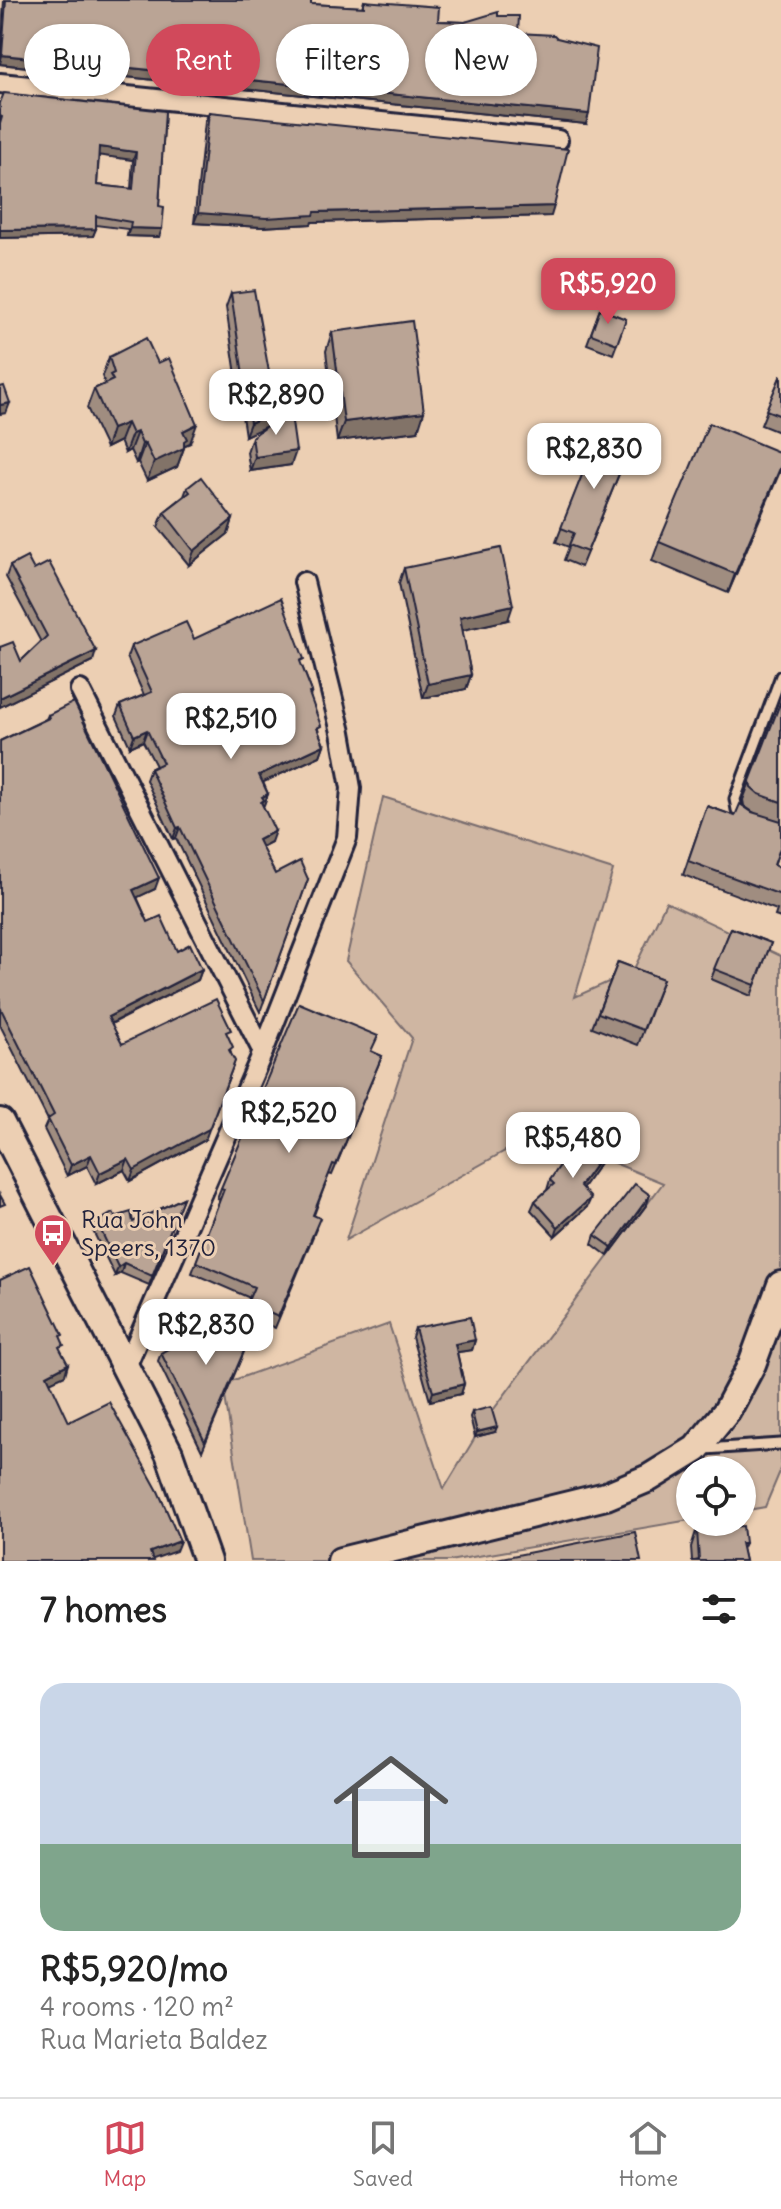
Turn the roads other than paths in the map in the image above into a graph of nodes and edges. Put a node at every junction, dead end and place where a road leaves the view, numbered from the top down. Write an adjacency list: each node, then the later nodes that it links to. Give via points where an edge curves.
1 (0, 83): 2 (street)
2 (558, 140)
3 (304, 582): 7 (street, via 351,788 347,838)
4 (781, 676): 6 (lane, via 735,799 737,810)
5 (80, 690): 7 (street)
6 (759, 822)
7 (263, 1052): 10 (street)
8 (0, 1122): 10 (street)
9 (781, 1285): 12 (street, via 752,1364 727,1411)
10 (126, 1367): 13 (street, via 169,1453)
11 (781, 1444): 12 (lane)
12 (696, 1449): 14 (street, via 606,1496)
13 (207, 1561)
14 (341, 1561)

